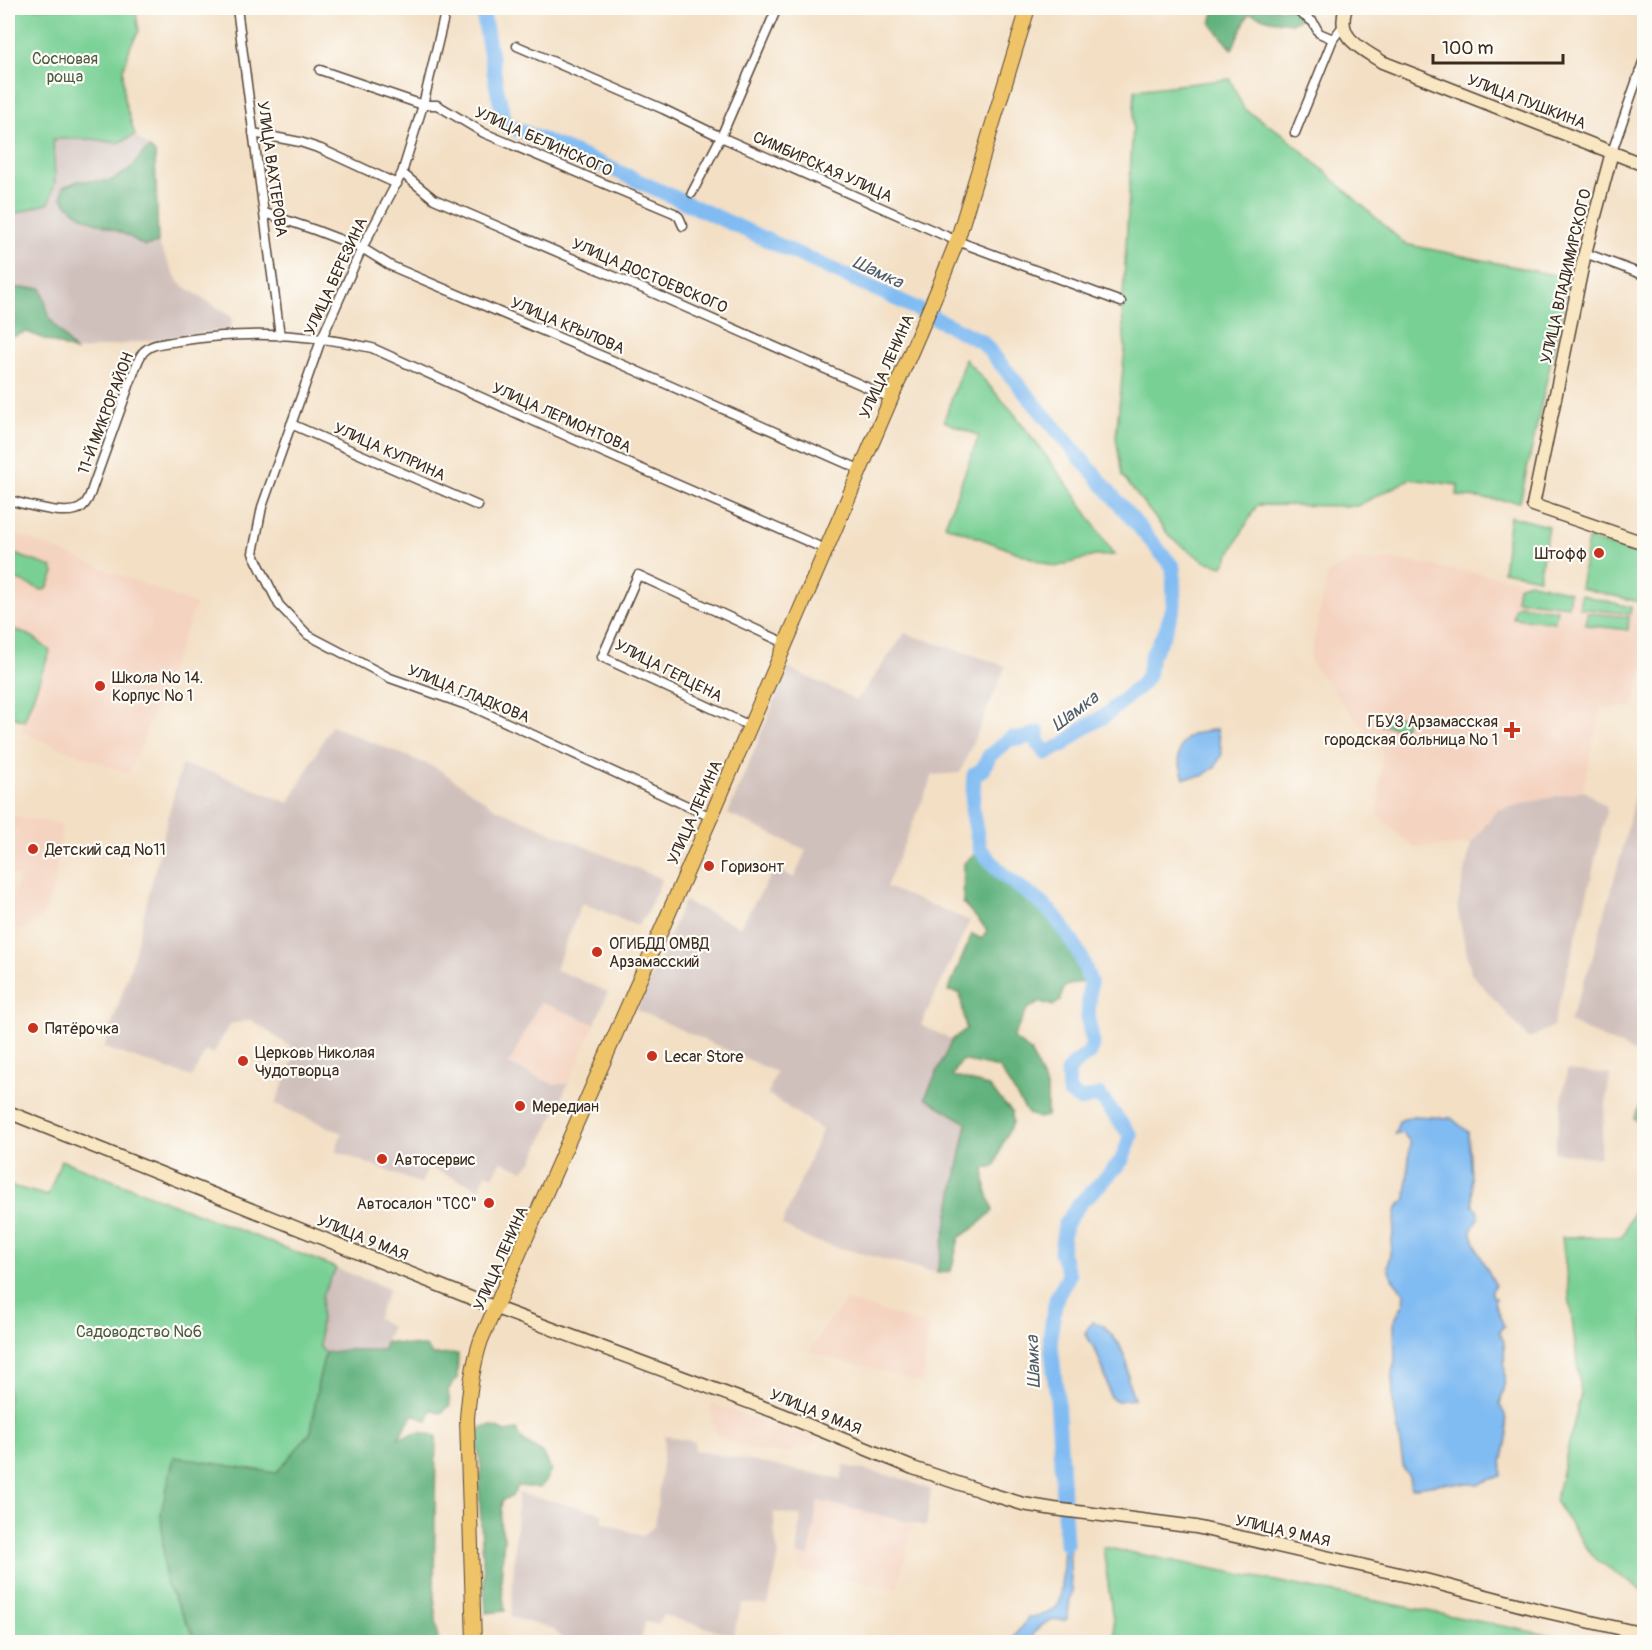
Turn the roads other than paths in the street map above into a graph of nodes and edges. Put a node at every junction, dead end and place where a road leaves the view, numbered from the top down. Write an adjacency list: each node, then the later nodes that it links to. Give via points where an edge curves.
1 (237, 8): 14 (street, УЛИЦА ВАХТЕРОВА)
2 (433, 8): 6 (street)
3 (777, 8): 16 (street)
4 (1028, 8): 24 (main road, УЛИЦА ЛЕНИНА)
5 (1346, 8): 8 (main road)
6 (445, 10): 13 (street, УЛИЦА БЕРЕЗИНА)
7 (1297, 11): 9 (street, via 1313,22 1319,33)
8 (1342, 26): 9 (street); 17 (main road, УЛИЦА ПУШКИНА, via 1348,37 1382,62)
9 (1333, 39): 15 (street)
10 (517, 46): 16 (street, СИМБИРСКАЯ УЛИЦА)
11 (1644, 59): 17 (street, УЛИЦА ВЛАДИМИРСКОГО)
12 (320, 70): 13 (street, УЛИЦА БЕЛИНСКОГО)
13 (423, 105): 19 (street, УЛИЦА БЕРЕЗИНА); 23 (street, УЛИЦА БЕЛИНСКОГО, via 437,105 484,133 680,215)
14 (253, 133): 20 (street, via 321,149); 22 (street, УЛИЦА ВАХТЕРОВА)
15 (1295, 133)
16 (721, 137): 21 (street); 24 (street, СИМБИРСКАЯ УЛИЦА)
17 (1612, 152): 18 (main road, УЛИЦА ПУШКИНА); 26 (main road, УЛИЦА ВЛАДИМИРСКОГО)
18 (1644, 165)
19 (402, 173): 20 (street, УЛИЦА БЕРЕЗИНА); 31 (street, УЛИЦА ДОСТОЕВСКОГО, via 434,198)
20 (397, 184): 25 (street, УЛИЦА БЕРЕЗИНА)
21 (692, 193)
22 (265, 213): 25 (street, УЛИЦА КРЫЛОВА); 29 (street, УЛИЦА ВАХТЕРОВА)
23 (683, 226)
24 (957, 241): 28 (street, СИМБИРСКАЯ УЛИЦА); 31 (main road, УЛИЦА ЛЕНИНА)
25 (362, 248): 30 (street, УЛИЦА БЕРЕЗИНА); 33 (street, УЛИЦА КРЫЛОВА, via 391,266)
26 (1585, 253): 27 (street); 36 (main road, УЛИЦА ВЛАДИМИРСКОГО, via 1533,505)
27 (1644, 275)
28 (1121, 302)
29 (280, 336): 30 (street, УЛИЦА ЛЕРМОНТОВА); 34 (street, 11-Й МИКРОРАЙОН, via 194,339 147,348 138,362 83,506 68,512)
30 (321, 340): 32 (street, УЛИЦА БЕРЕЗИНА); 37 (street, УЛИЦА ЛЕРМОНТОВА, via 372,348)
31 (891, 398): 33 (main road, УЛИЦА ЛЕНИНА)
32 (291, 424): 35 (street, УЛИЦА КУПРИНА); 38 (street, УЛИЦА БЕРЕЗИНА, via 262,507)
33 (859, 469): 37 (main road, УЛИЦА ЛЕНИНА)
34 (8, 500)
35 (478, 506)
36 (1644, 543)
37 (825, 549): 39 (main road, УЛИЦА ЛЕНИНА)
38 (253, 553): 41 (street, УЛИЦА ГЛАДКОВА, via 279,604 308,635 390,678 475,708)
39 (785, 643): 40 (main road, УЛИЦА ЛЕНИНА); 40 (street, УЛИЦА ГЕРЦЕНА, via 638,575 602,657)
40 (750, 726): 41 (main road, УЛИЦА ЛЕНИНА)
41 (711, 817): 43 (main road, УЛИЦА ЛЕНИНА)
42 (8, 1112): 43 (main road, УЛИЦА 9 МАЯ)
43 (496, 1308): 44 (main road, УЛИЦА 9 МАЯ, via 781,1414 913,1468 1023,1504 1196,1527); 45 (main road, УЛИЦА ЛЕНИНА, via 481,1340 469,1392)
44 (1644, 1634)
45 (474, 1642)

